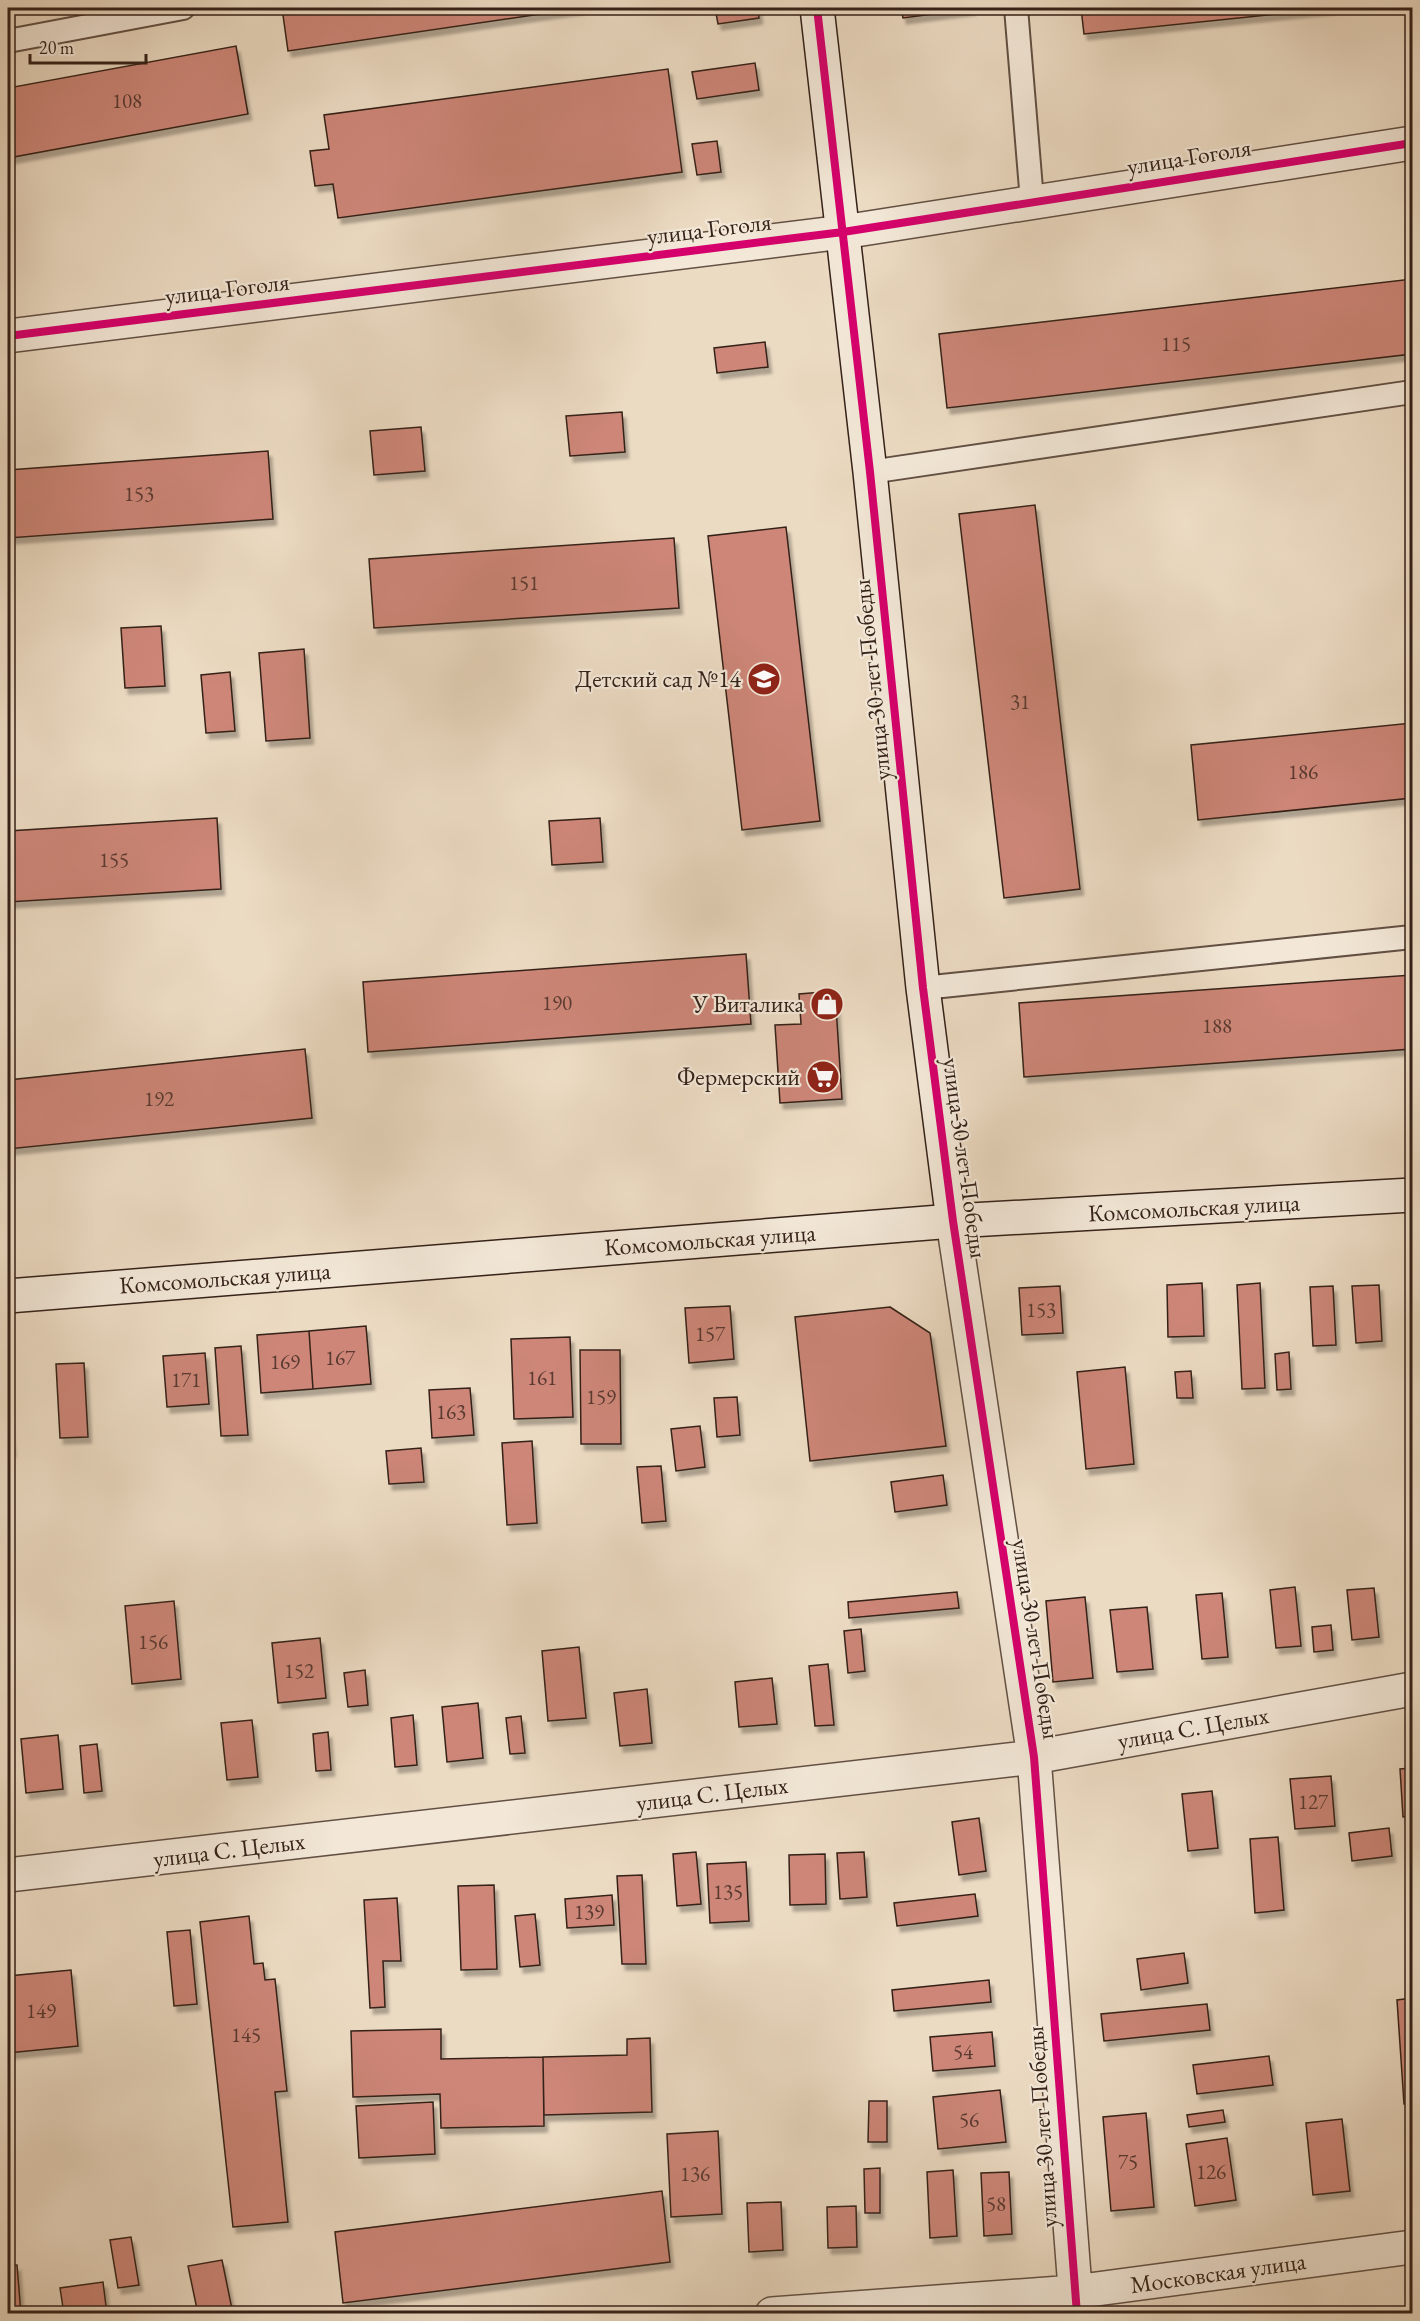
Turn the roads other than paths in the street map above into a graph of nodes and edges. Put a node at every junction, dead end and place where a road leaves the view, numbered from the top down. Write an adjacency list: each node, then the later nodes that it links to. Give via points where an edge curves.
1 (183, 8): 4 (lane)
2 (816, 8): 7 (street, улица 30 лет Победы)
3 (1016, 8): 6 (lane)
4 (8, 41)
5 (1413, 143): 6 (street, улица Гоголя)
6 (1032, 201): 7 (street, улица Гоголя)
7 (843, 232): 8 (street, улица Гоголя); 10 (street, улица 30 лет Победы)
8 (8, 336)
9 (1413, 392): 10 (lane)
10 (870, 472): 12 (street, улица 30 лет Победы)
11 (1413, 937): 12 (lane)
12 (924, 988): 14 (street, улица 30 лет Победы)
13 (1413, 1195): 14 (street, Комсомольская улица)
14 (953, 1221): 15 (street, Комсомольская улица); 17 (street, улица 30 лет Победы)
15 (8, 1296)
16 (1413, 1689): 17 (street, улица С. Целых)
17 (1034, 1756): 18 (street, улица С. Целых); 20 (street, улица 30 лет Победы)
18 (8, 1875)
19 (1413, 2247): 20 (street, Московская улица)
20 (1076, 2303): 21 (street, Московская улица)
21 (772, 2313)

